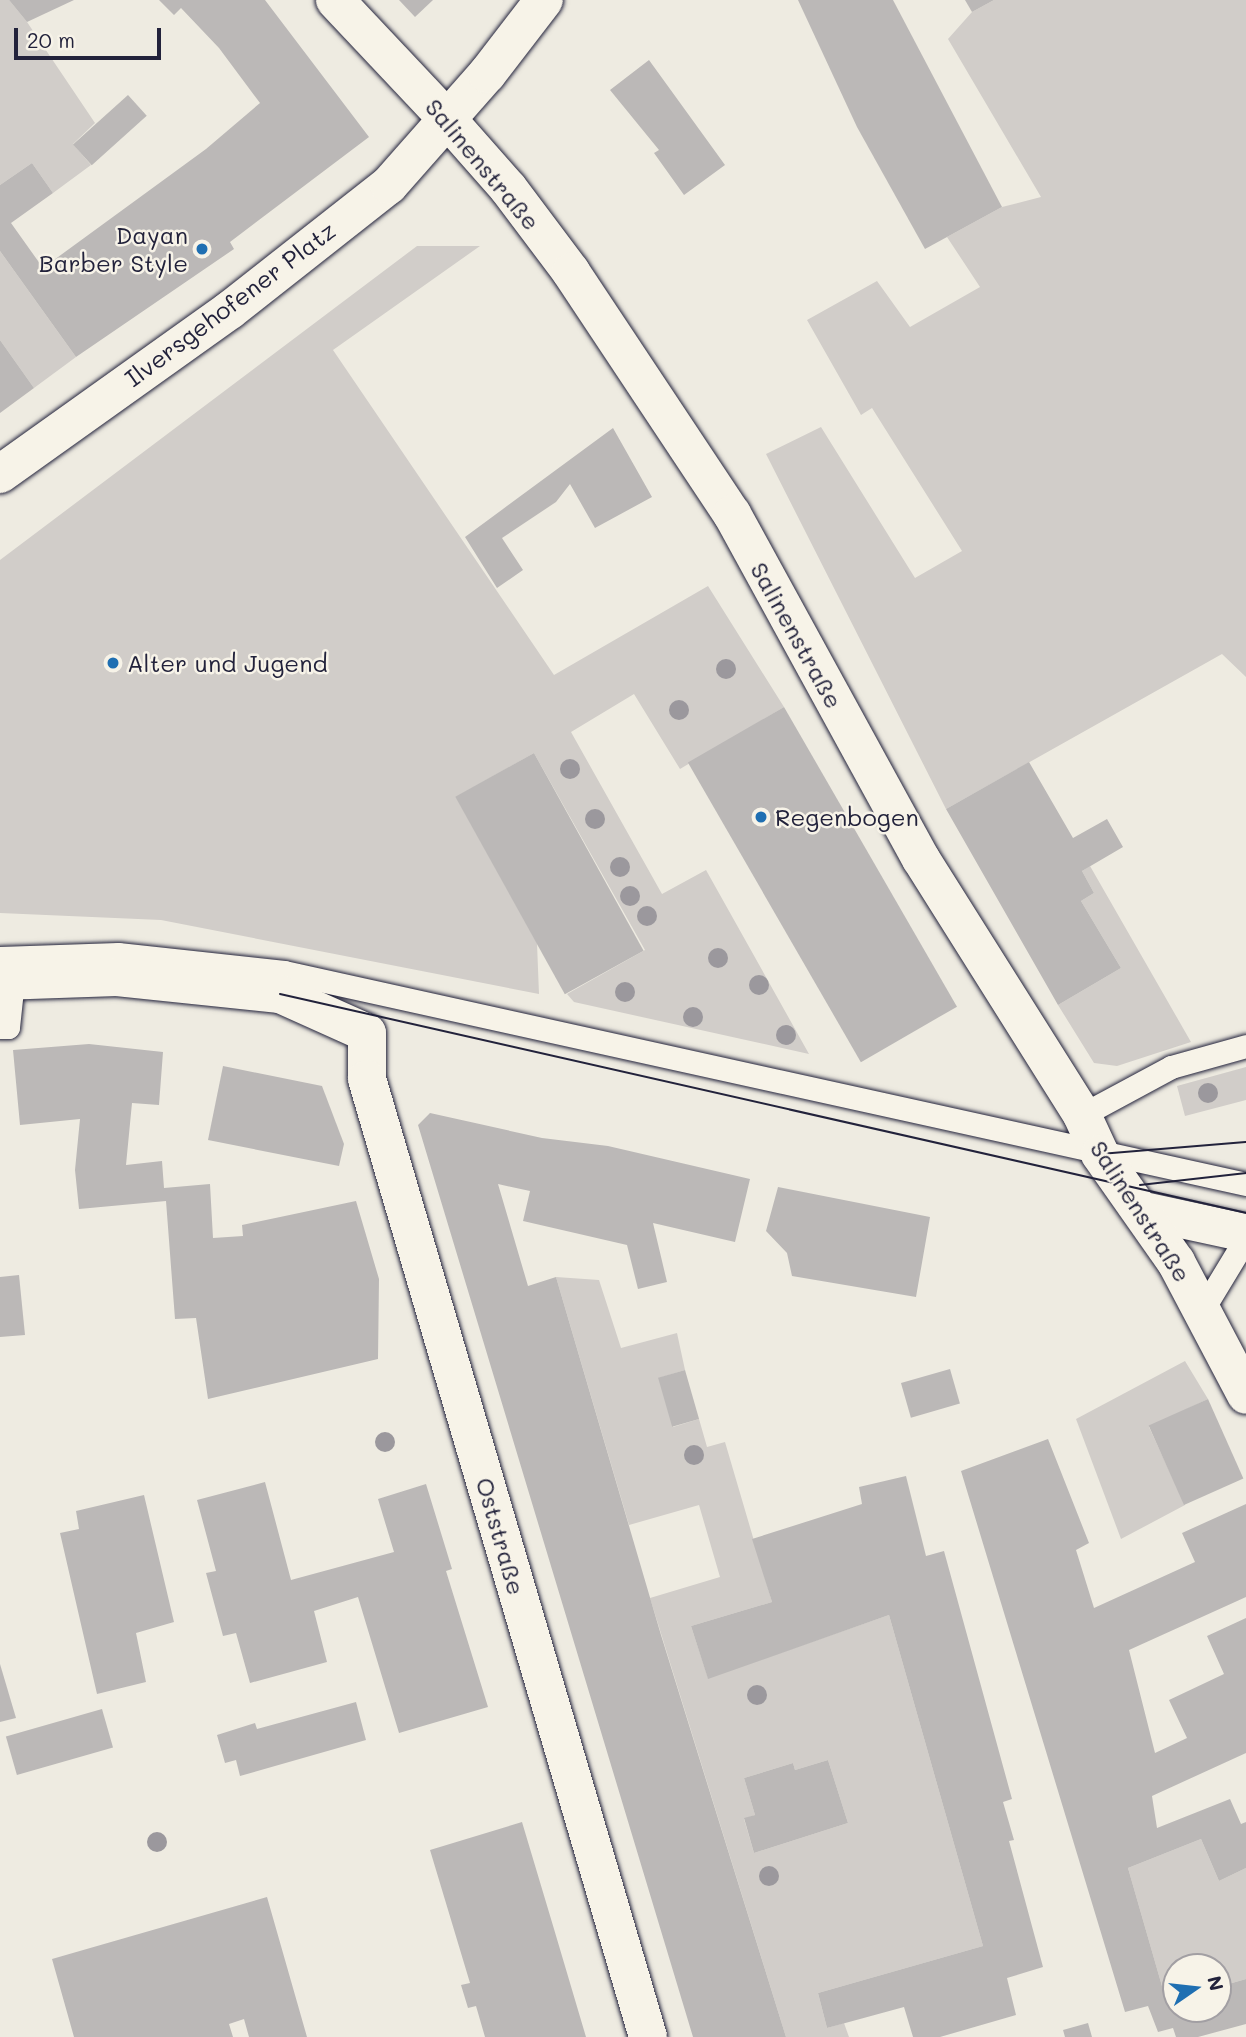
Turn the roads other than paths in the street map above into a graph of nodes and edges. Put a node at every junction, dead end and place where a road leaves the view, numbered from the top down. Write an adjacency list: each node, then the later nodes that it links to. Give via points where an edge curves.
1 (335, 0): 3 (street, Salinenstraße)
2 (544, 0): 3 (street, Ilversgehofener Platz)
3 (448, 120): 4 (street, Ilversgehofener Platz, via 389,185 230,310); 8 (street, Salinenstraße, via 508,188 571,272 732,514 922,859)
4 (0, 474)
5 (4, 973): 6 (lane, via 8,1027); 9 (lane, via 118,954 284,972); 15 (street, Oststraße, via 117,977 280,994 367,1033 367,1079)
6 (0, 1027)
7 (1246, 1046): 8 (lane, via 1171,1067)
8 (1082, 1115): 9 (street, Salinenstraße)
9 (1100, 1154): 10 (lane); 11 (street, Salinenstraße)
10 (1246, 1184)
11 (1144, 1211): 12 (street); 13 (street, Salinenstraße)
12 (1246, 1236): 13 (lane, Salinenstraße)
13 (1203, 1309): 14 (street, Salinenstraße)
14 (1246, 1395)
15 (648, 2037)

